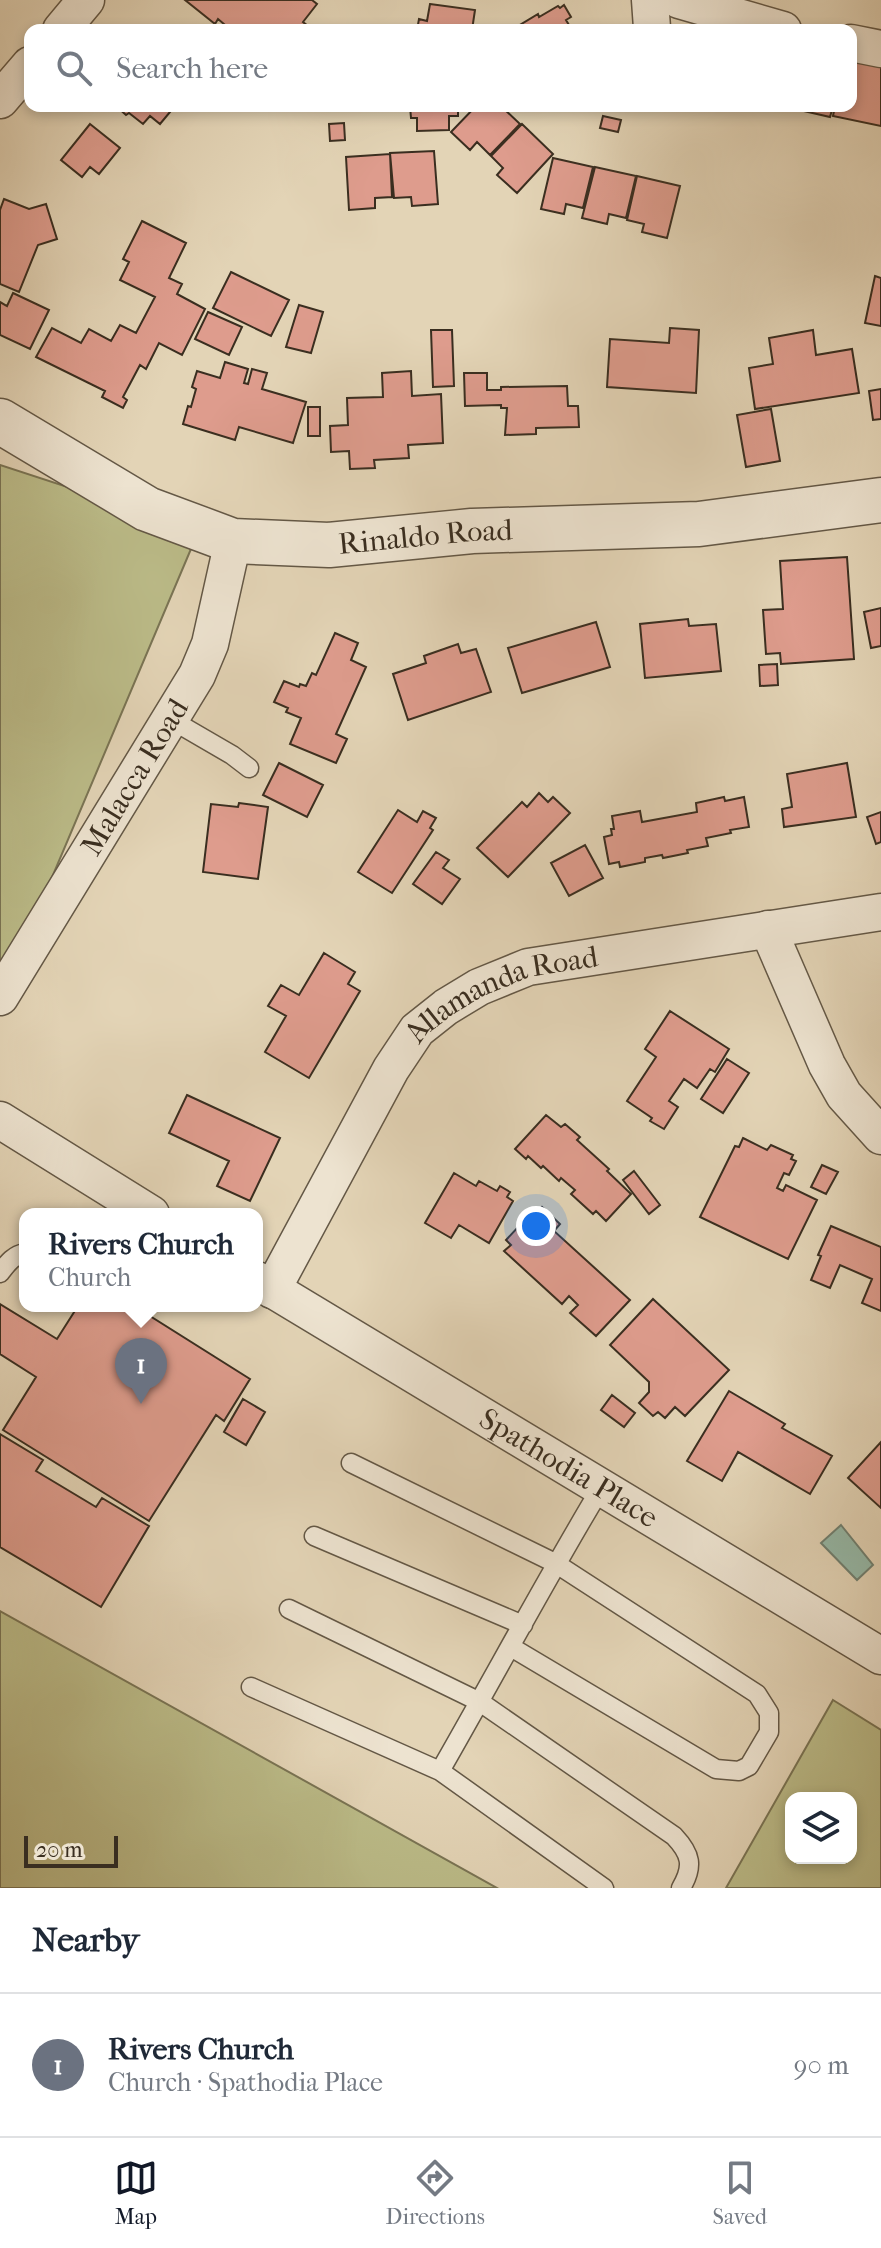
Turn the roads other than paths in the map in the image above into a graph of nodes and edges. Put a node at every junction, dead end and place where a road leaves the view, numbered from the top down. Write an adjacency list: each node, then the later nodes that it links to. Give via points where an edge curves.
1 (86, 0): 3 (street)
2 (679, 0): 4 (street)
3 (66, 24)
4 (762, 24)
5 (857, 44): 6 (street)
6 (881, 49)
7 (24, 72): 8 (street)
8 (0, 100)
9 (0, 421): 11 (street, Rinaldo Road, via 147,509)
10 (881, 500): 11 (street, Rinaldo Road, via 699,524 472,531 329,545)
11 (233, 541): 12 (street, Malacca Road, via 210,644)
12 (170, 719): 13 (lane); 16 (street, Malacca Road)
13 (249, 768)
14 (881, 912): 15 (street, Allamanda Road)
15 (768, 929): 18 (street, via 827,1065 844,1095); 22 (street, Allamanda Road, via 528,967 446,1007 417,1030 391,1069)
16 (0, 997)
17 (0, 1120): 19 (street)
18 (881, 1136)
19 (129, 1208)
20 (19, 1255): 21 (lane)
21 (0, 1273)
22 (264, 1285): 24 (street, Spathodia Place)
23 (351, 1463): 26 (lane)
24 (601, 1488): 26 (lane); 30 (street, Spathodia Place)
25 (314, 1536): 28 (lane)
26 (555, 1563): 28 (lane); 29 (lane, via 757,1694 769,1713 769,1732 749,1766 739,1771 716,1769)
27 (289, 1609): 32 (lane)
28 (523, 1625): 29 (lane)
29 (511, 1647): 32 (lane)
30 (881, 1656)
31 (251, 1687): 33 (lane)
32 (480, 1702): 33 (lane); 35 (lane, via 674,1836 687,1849 690,1864)
33 (440, 1771): 34 (lane)
34 (604, 1888)
35 (681, 1888)

